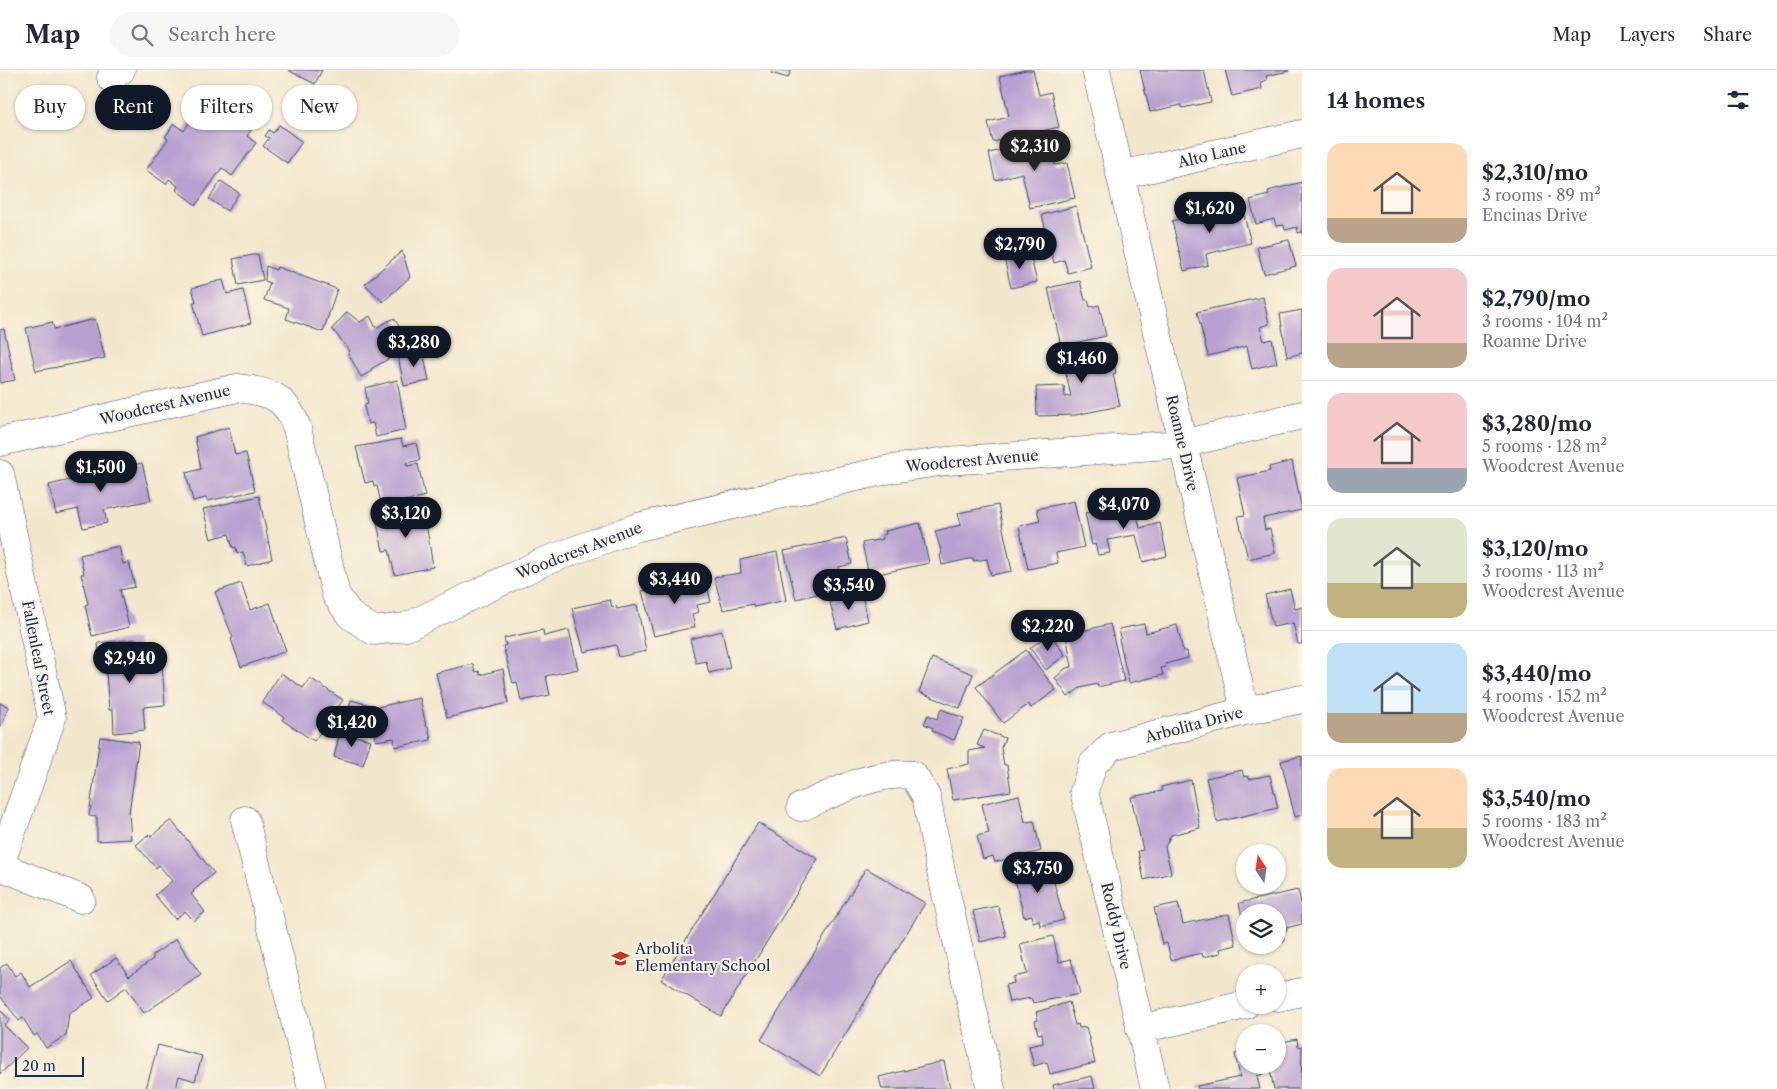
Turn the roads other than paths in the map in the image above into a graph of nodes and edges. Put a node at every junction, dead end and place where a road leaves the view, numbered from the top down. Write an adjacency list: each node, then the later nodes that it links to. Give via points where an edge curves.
1 (1096, 70): 3 (street, Roanne Drive)
2 (1302, 134): 3 (street, Alto Lane)
3 (1121, 175): 6 (street, Roanne Drive)
4 (1302, 415): 6 (street, Woodcrest Avenue)
5 (0, 442): 6 (street, Woodcrest Avenue, via 237,388 268,392 291,410 336,595 350,616 374,631 406,627 543,562 647,525 891,469 948,461)
6 (1182, 444): 9 (street, Roanne Drive)
7 (0, 474): 13 (street, Fallenleaf Street, via 52,718)
8 (1302, 699): 9 (street, Arbolita Drive)
9 (1245, 711): 10 (street, Arbolita Drive, via 1111,746)
10 (1093, 764): 18 (street, Roddy Drive, via 1084,791)
11 (801, 806): 20 (street, via 872,778 896,773 913,775 926,796)
12 (244, 820): 19 (street)
13 (0, 866): 14 (street)
14 (81, 899)
15 (1302, 992): 16 (street)
16 (1286, 996)
17 (1236, 1007): 18 (street)
18 (1140, 1030): 21 (street, Roddy Drive)
19 (312, 1089)
20 (991, 1089)
21 (1155, 1089)

